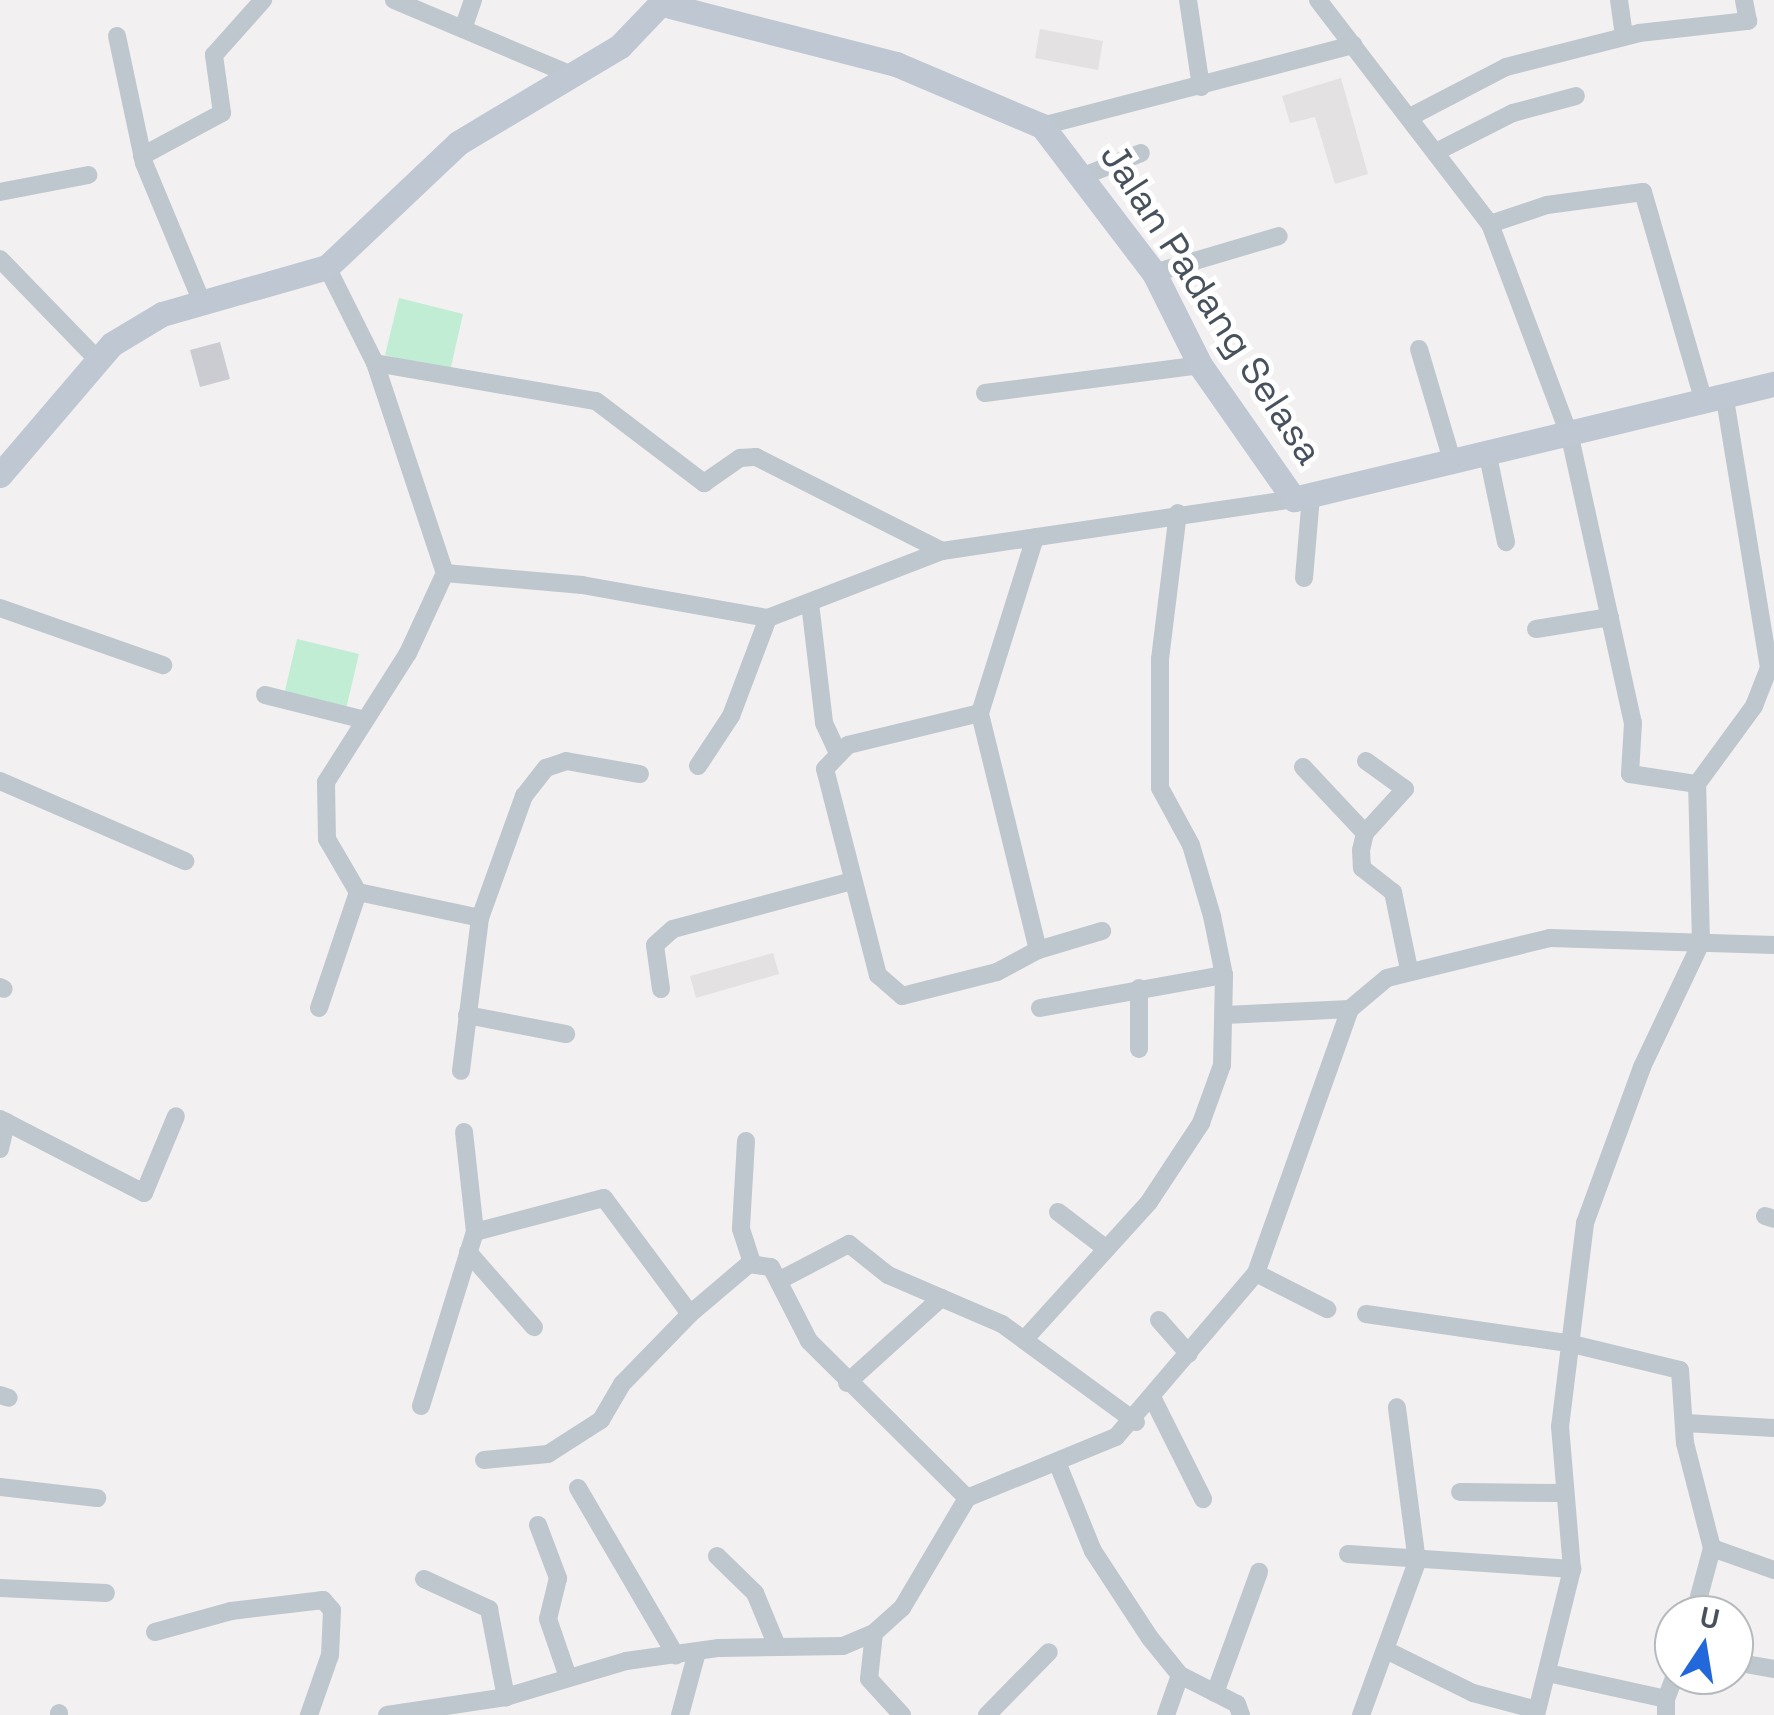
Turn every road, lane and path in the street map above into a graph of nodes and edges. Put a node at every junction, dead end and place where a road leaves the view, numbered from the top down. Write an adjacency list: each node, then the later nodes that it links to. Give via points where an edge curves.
1 (263, 0): 20 (street, via 214,56 222,114)
2 (394, 0): 9 (street)
3 (473, 0): 9 (street)
4 (1188, 0): 14 (street)
5 (1318, 0): 12 (street)
6 (1619, 0): 11 (street)
7 (1744, 0): 11 (street, via 1748,21)
8 (663, 2): 13 (street, via 620,46); 17 (street, Jalan Padang Selasa, via 896,64)
9 (464, 29): 13 (street)
10 (117, 36): 20 (street)
11 (1624, 37): 16 (street, via 1506,67)
12 (1354, 45): 14 (street); 16 (street)
13 (566, 74): 27 (street, via 458,142)
14 (1201, 87): 17 (street)
15 (1576, 96): 18 (street, via 1513,113)
16 (1410, 117): 18 (street)
17 (1042, 126): 21 (street, Jalan Padang Selasa)
18 (1436, 152): 24 (street)
19 (1140, 153): 21 (street)
20 (142, 156): 29 (street)
21 (1086, 175): 28 (street, Jalan Padang Selasa)
22 (88, 176): 23 (street)
23 (0, 192)
24 (1490, 224): 36 (street, via 1547,205 1643,192); 37 (street)
25 (1279, 236): 28 (street)
26 (0, 259): 31 (street)
27 (327, 266): 29 (street); 32 (street)
28 (1154, 273): 33 (street, Jalan Padang Selasa)
29 (202, 302): 31 (street, via 162,314)
30 (1419, 349): 39 (street)
31 (97, 359): 40 (street)
32 (375, 363): 45 (street, via 596,401 704,483 744,456 756,457); 46 (street)
33 (1200, 364): 35 (street); 41 (street, Jalan Padang Selasa)
34 (1774, 384): 36 (street, Jalan Padang Selasa)
35 (985, 393)
36 (1714, 397): 37 (street, Jalan Padang Selasa); 63 (street, via 1771,657 1754,706)
37 (1570, 437): 38 (street, Jalan Padang Selasa); 50 (street)
38 (1488, 456): 39 (street, Jalan Padang Selasa); 44 (street)
39 (1453, 464): 41 (street, Jalan Padang Selasa)
40 (0, 475)
41 (1302, 498): 42 (street); 47 (street)
42 (1178, 513): 43 (street); 74 (street, via 1160,659 1160,788 1190,844)
43 (1035, 537): 45 (street); 55 (street)
44 (1506, 542)
45 (942, 551): 48 (street)
46 (445, 572): 51 (street, via 582,585); 56 (street, via 408,654)
47 (1304, 578)
48 (810, 603): 51 (street); 57 (street, via 824,723)
49 (0, 608): 53 (street)
50 (1610, 617): 52 (street); 63 (street, via 1633,723 1630,774)
51 (768, 618): 59 (street, via 731,716)
52 (1536, 629)
53 (163, 665)
54 (265, 694): 56 (street)
55 (980, 713): 57 (street); 72 (street)
56 (364, 720): 67 (street, via 326,782 323,817 326,839)
57 (837, 750): 66 (street, via 824,769 825,795)
58 (1366, 762): 64 (street, via 1406,788)
59 (698, 766)
60 (1303, 767): 64 (street)
61 (640, 774): 68 (street, via 566,761 546,768 524,796)
62 (0, 781): 65 (street)
63 (1697, 784): 70 (street)
64 (1365, 833): 73 (street, via 1362,868 1393,892)
65 (185, 861)
66 (849, 882): 72 (street, via 878,975 902,996 1007,968); 76 (street, via 673,928 655,945)
67 (358, 892): 68 (street); 77 (street)
68 (480, 918): 80 (street)
69 (1102, 931): 72 (street)
70 (1701, 943): 71 (street); 73 (street, via 1550,938); 104 (street, via 1612,1142 1586,1223)
71 (1774, 944)
72 (1038, 950)
73 (1409, 969): 79 (street)
74 (1224, 974): 75 (street); 81 (street)
75 (1139, 988): 78 (street); 83 (street)
76 (661, 989)
77 (319, 1008)
78 (1040, 1008)
79 (1350, 1009): 81 (street); 95 (street)
80 (467, 1015): 82 (street); 84 (street)
81 (1225, 1015): 92 (street, via 1222,1066 1200,1122 1148,1202)
82 (566, 1034)
83 (1138, 1050)
84 (461, 1071)
85 (176, 1116): 86 (street, via 144,1194)
86 (3, 1120): 89 (street)
87 (464, 1132): 91 (street)
88 (746, 1141): 94 (street, via 741,1229)
89 (0, 1149)
90 (1058, 1212): 92 (street)
91 (474, 1232): 93 (street); 99 (street, via 604,1198)
92 (1104, 1246): 103 (street)
93 (468, 1252): 102 (street); 108 (street)
94 (752, 1262): 96 (street); 99 (street)
95 (1256, 1272): 98 (street); 105 (street)
96 (780, 1280): 97 (street, via 849,1244 888,1275); 106 (street, via 795,1320)
97 (941, 1298): 103 (street); 106 (street)
98 (1328, 1309)
99 (690, 1314): 113 (street, via 622,1384 600,1420 548,1454)
100 (1366, 1314): 104 (street)
101 (1159, 1320): 105 (street)
102 (534, 1327)
103 (1024, 1340): 110 (street)
104 (1568, 1343): 111 (street, via 1680,1370); 118 (street)
105 (1189, 1354): 107 (street)
106 (847, 1383): 120 (street)
107 (1154, 1399): 110 (street); 121 (street)
108 (421, 1406)
109 (1396, 1407): 126 (street)
110 (1136, 1422): 114 (street)
111 (1685, 1423): 112 (street); 123 (street)
112 (1774, 1428)
113 (484, 1460)
114 (1057, 1462): 120 (street); 142 (street, via 1093,1551)
115 (0, 1487): 119 (street)
116 (578, 1488): 140 (street)
117 (1460, 1492): 118 (street)
118 (1563, 1493): 127 (street)
119 (97, 1498)
120 (967, 1498): 135 (street, via 902,1608)
121 (1203, 1499)
122 (538, 1526): 143 (street, via 558,1578 548,1619)
123 (1712, 1548): 128 (street); 133 (street)
124 (1348, 1554): 126 (street)
125 (717, 1556): 136 (street, via 755,1593)
126 (1418, 1562): 127 (street); 137 (street)
127 (1572, 1569): 141 (street)
128 (1774, 1570)
129 (1259, 1572): 144 (street)
130 (424, 1579): 145 (street, via 489,1609)
131 (0, 1588): 132 (street)
132 (106, 1593)
133 (1699, 1595)
134 (155, 1632): 149 (street, via 230,1611 323,1600 332,1610 330,1656)
135 (874, 1633): 136 (street, via 843,1646); 152 (street, via 869,1679)
136 (777, 1646): 138 (street)
137 (1386, 1650): 148 (street, via 1473,1693); 156 (street)
138 (697, 1652): 140 (street); 151 (street)
139 (1049, 1652): 153 (street)
140 (676, 1656): 143 (street)
141 (1548, 1673): 146 (street); 148 (street)
142 (1180, 1675): 144 (street); 154 (street)
143 (568, 1677): 145 (street)
144 (1216, 1693): 155 (street)
145 (506, 1697): 147 (street)
146 (1666, 1707)
147 (460, 1710): 150 (street)
148 (1537, 1713)
149 (309, 1715)
150 (387, 1715)
151 (680, 1715)
152 (902, 1715)
153 (987, 1715)
154 (1166, 1715)
155 (1241, 1715)
156 (1361, 1715)

